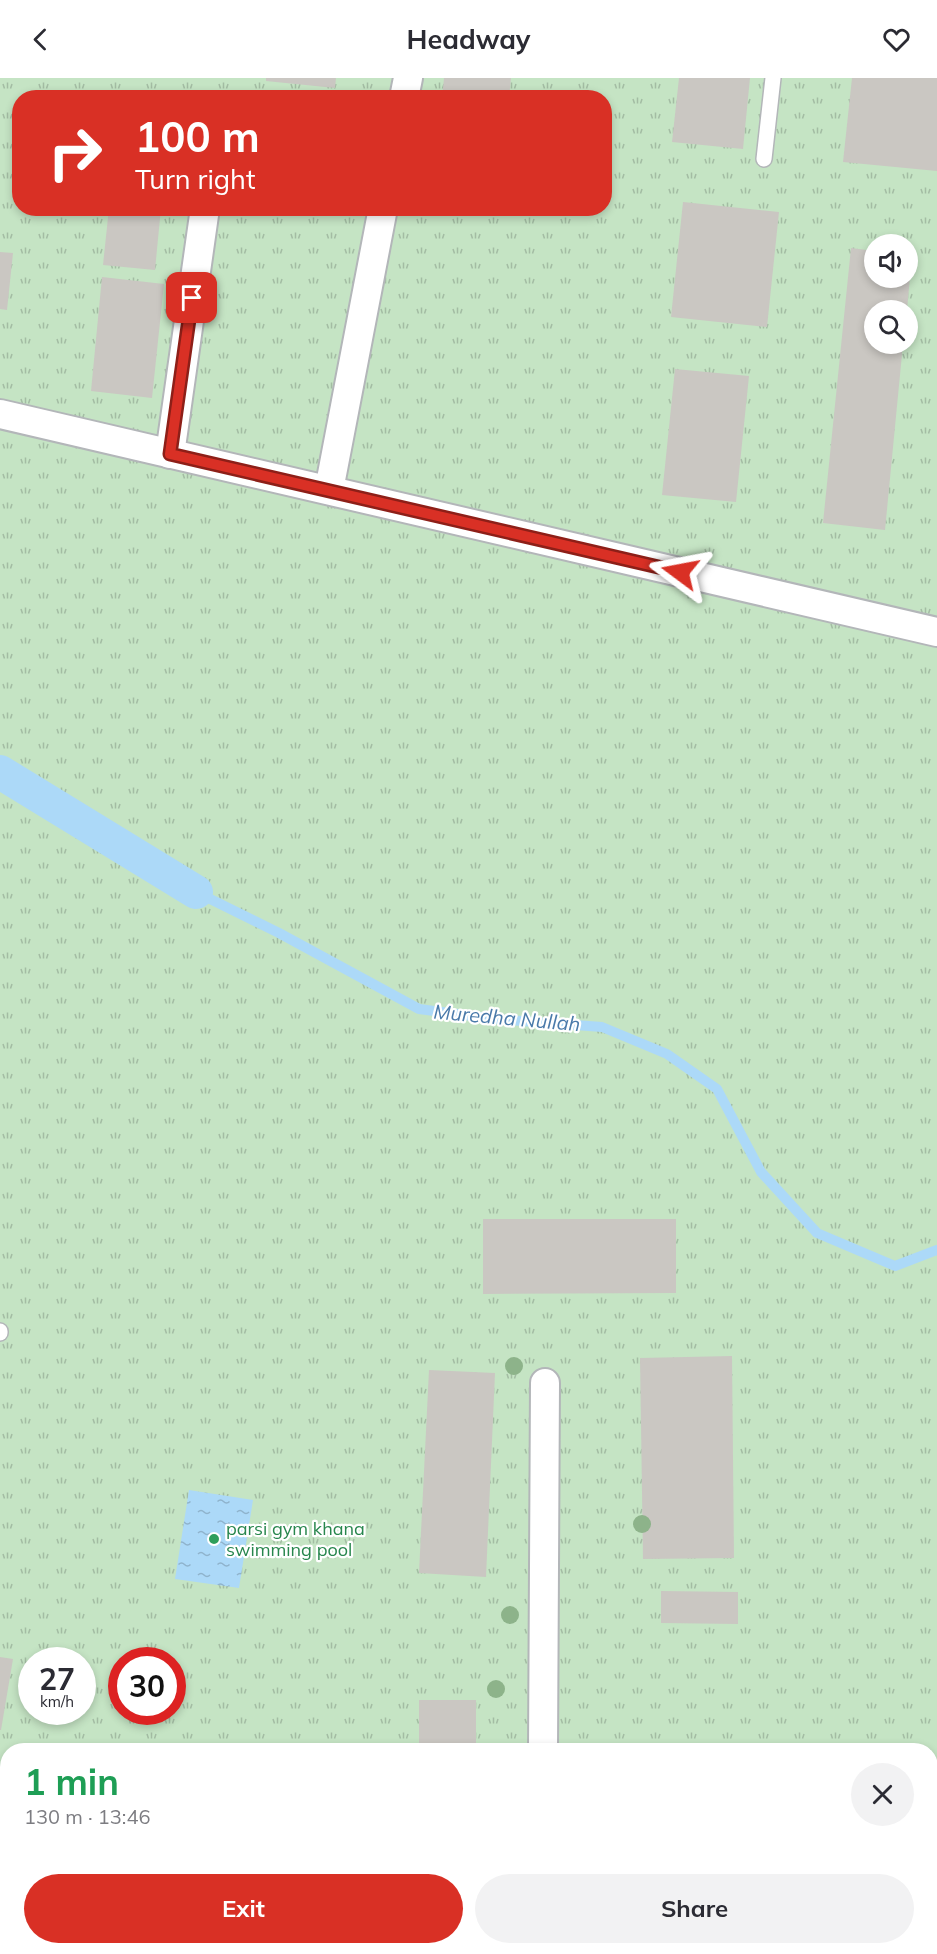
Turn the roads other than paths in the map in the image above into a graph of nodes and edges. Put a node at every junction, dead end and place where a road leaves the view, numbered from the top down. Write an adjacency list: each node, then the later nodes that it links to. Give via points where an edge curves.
1 (773, 78): 2 (lane)
2 (764, 159)
3 (203, 216): 6 (street)
4 (381, 216): 7 (street)
5 (0, 414): 6 (street)
6 (170, 454): 7 (street)
7 (329, 490): 8 (street)
8 (937, 632)
9 (545, 1383): 10 (street)
10 (543, 1743)

